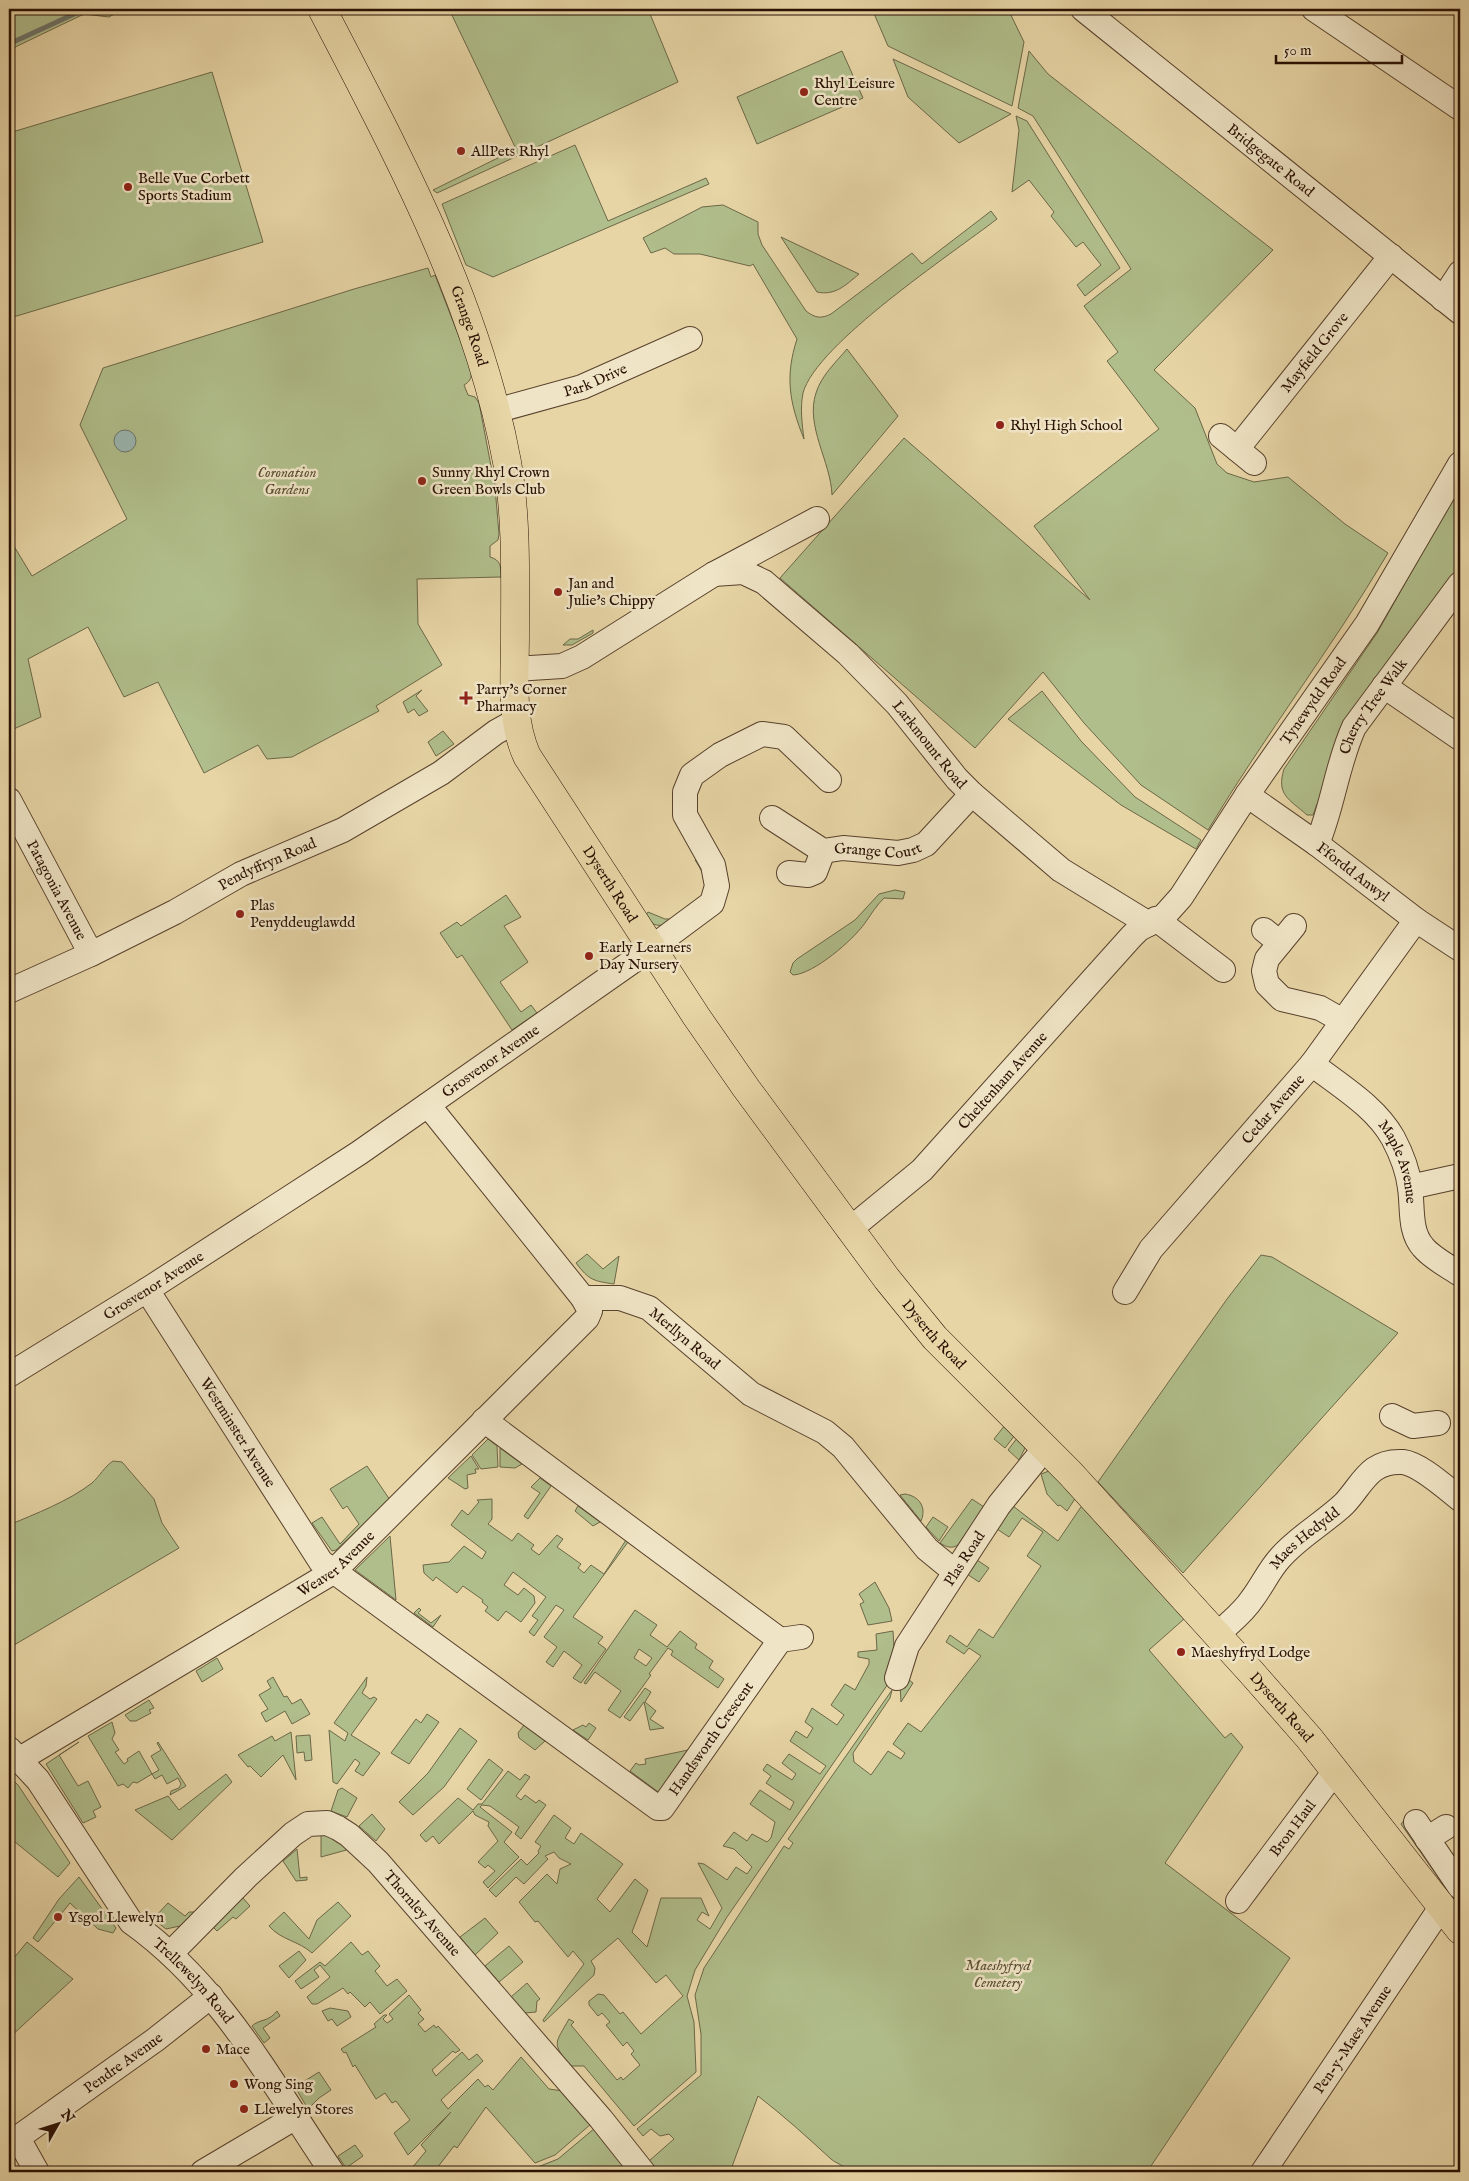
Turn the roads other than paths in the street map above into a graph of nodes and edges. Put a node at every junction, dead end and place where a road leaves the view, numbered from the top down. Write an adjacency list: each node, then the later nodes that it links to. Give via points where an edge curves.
1 (322, 9): 9 (main road, Grange Road, via 410,181 442,253 478,344)
2 (1082, 9): 5 (street, Bridgegate Road)
3 (1314, 9): 4 (street)
4 (1460, 108)
5 (1391, 256): 7 (street, Bridgegate Road); 10 (street, Mayfield Grove)
6 (1460, 272): 7 (street)
7 (1452, 305)
8 (690, 338): 9 (street, Park Drive, via 582,387)
9 (495, 410): 15 (main road, Grange Road, via 508,464 514,519)
10 (1237, 450)
11 (1460, 464): 21 (street, Tynewydd Road, via 1367,624)
12 (817, 519): 13 (street)
13 (714, 574): 15 (street, via 572,662 544,668); 20 (street, Larkmount Road, via 743,572 754,576 827,636 897,704)
14 (1460, 584): 16 (street, Cherry Tree Walk)
15 (515, 669): 17 (main road, Dyserth Road)
16 (1384, 686): 18 (street); 24 (street, Cherry Tree Walk, via 1354,727)
17 (516, 721): 30 (main road, Dyserth Road, via 527,756); 32 (street, Pendyffryn Road, via 441,773 343,830 241,874)
18 (1460, 738)
19 (829, 780): 30 (street, Grosvenor Avenue, via 784,737 762,734 726,752 692,775 685,792 685,815 713,865 717,886 712,903)
20 (972, 794): 25 (street, Grange Court, via 926,844 912,850 898,853 844,848); 28 (street, Larkmount Road, via 1061,870)
21 (1247, 795): 24 (street, Ffordd Anwyl); 28 (street, Tynewydd Road, via 1182,897 1172,909)
22 (9, 800): 32 (street, Patagonia Avenue)
23 (772, 818): 25 (street, Grange Court)
24 (1317, 844): 27 (street, Ffordd Anwyl)
25 (823, 851): 26 (street, via 815,872 808,875)
26 (789, 873)
27 (1416, 920): 31 (street, Ffordd Anwyl); 35 (street, Cedar Avenue)
28 (1152, 921): 33 (street, Larkmount Road); 40 (street, Cheltenham Avenue, via 1131,937 922,1170)
29 (1279, 933): 35 (street, via 1265,964 1264,977 1270,990 1282,999 1320,1008)
30 (650, 949): 37 (street, Grosvenor Avenue); 40 (main road, Dyserth Road)
31 (1460, 949)
32 (91, 954): 34 (street, Pendyffryn Road)
33 (1223, 970)
34 (9, 991)
35 (1343, 1021): 36 (street, Cedar Avenue)
36 (1312, 1064): 39 (street, Maple Avenue, via 1369,1108 1386,1127 1404,1162); 42 (street, Cedar Avenue)
37 (428, 1105): 43 (street, Grosvenor Avenue); 44 (street)
38 (1460, 1176): 39 (street)
39 (1410, 1187): 41 (street, Maple Avenue, via 1412,1220 1418,1240 1423,1248)
40 (849, 1230): 50 (main road, Dyserth Road, via 935,1338)
41 (1460, 1274)
42 (1127, 1277)
43 (146, 1290): 45 (street, Grosvenor Avenue); 53 (street, Westminster Avenue, via 312,1550)
44 (583, 1298): 47 (street, Weaver Avenue, via 590,1310 587,1318); 54 (street, Merllyn Road, via 620,1298 649,1308 751,1394 824,1432 843,1447 927,1549)
45 (9, 1375)
46 (1392, 1416): 49 (street)
47 (484, 1420): 53 (street, Weaver Avenue); 53 (street, Handsworth Crescent, via 778,1637 791,1639 666,1804 658,1808)
48 (1438, 1423): 49 (street)
49 (1413, 1426): 51 (street)
50 (1045, 1448): 54 (street, Plas Road, via 999,1505); 55 (main road, Dyserth Road)
51 (1405, 1462): 52 (street); 55 (street, Maes Hedydd, via 1390,1462 1365,1475 1344,1503 1278,1560 1252,1600)
52 (1460, 1499)
53 (333, 1572): 57 (street, Weaver Avenue)
54 (955, 1572): 56 (street, Plas Road, via 907,1646)
55 (1218, 1634): 58 (main road, Dyserth Road)
56 (897, 1678)
57 (14, 1754): 63 (street, Trellewelyn Road, via 38,1780 131,1922)
58 (1335, 1771): 60 (street, Bron Haul); 61 (main road, Dyserth Road)
59 (1430, 1830): 61 (street)
60 (1241, 1887)
61 (1451, 1897): 62 (main road, Dyserth Road); 72 (street, Pen-y-Maes Avenue)
62 (1460, 1930)
63 (171, 1953): 64 (street, Trellewelyn Road); 71 (street, Thornley Avenue, via 246,1877 301,1828 328,1823 349,1835 378,1862 601,2119)
64 (211, 1996): 65 (street, Trellewelyn Road, via 262,2062); 66 (street, Pendre Avenue)
65 (296, 2117): 67 (street); 70 (street, Trellewelyn Road)
66 (13, 2141): 68 (street)
67 (238, 2164): 69 (street)
68 (38, 2172)
69 (203, 2172)
70 (332, 2172)
71 (643, 2172)
72 (1263, 2172)

